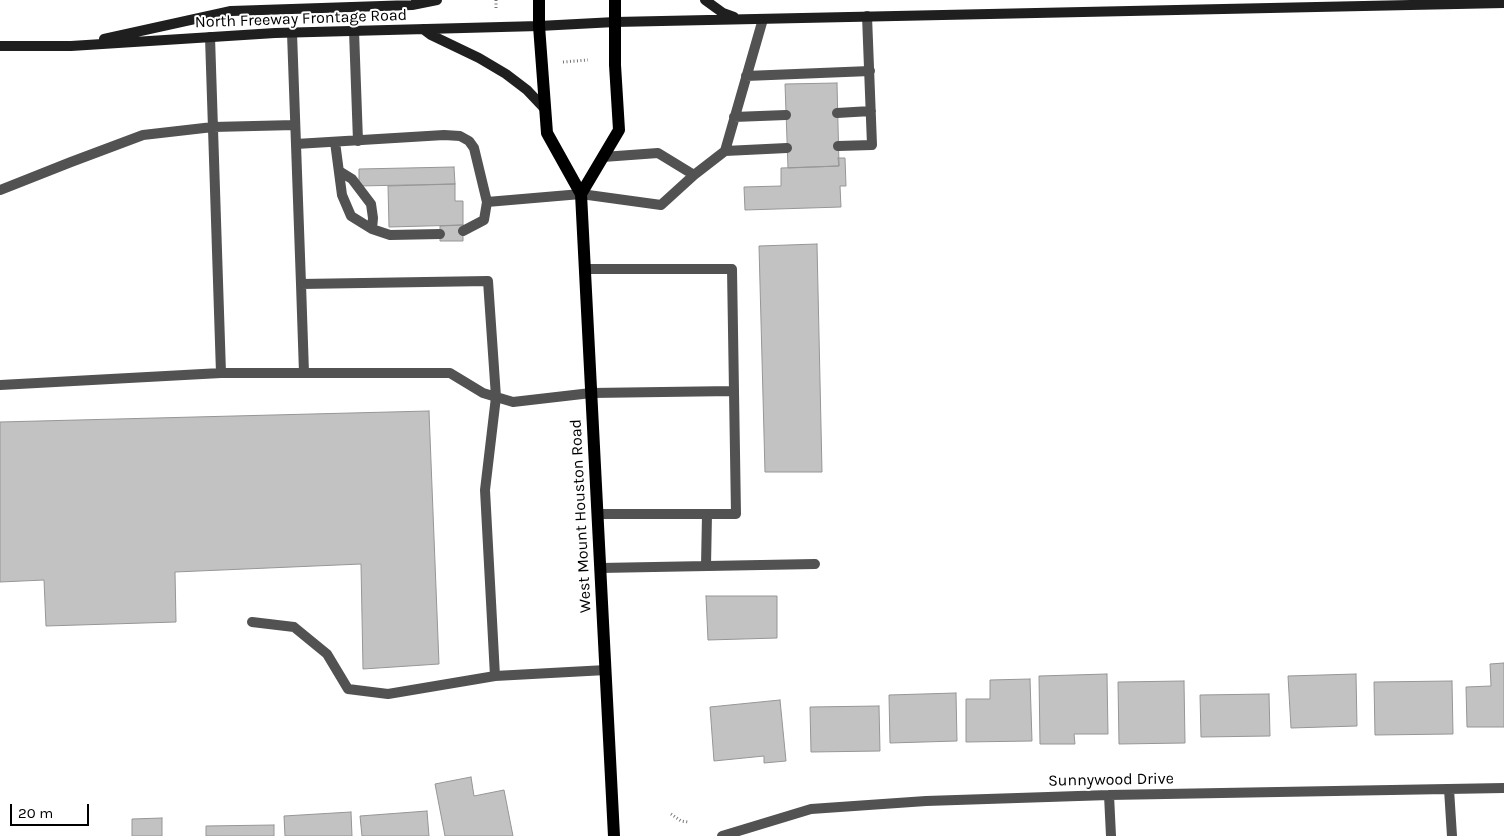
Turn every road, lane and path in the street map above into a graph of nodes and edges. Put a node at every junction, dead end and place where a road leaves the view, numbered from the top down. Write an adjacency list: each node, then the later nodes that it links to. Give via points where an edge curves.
1 (436, 0): 18 (main road, via 412,5 231,11)
2 (496, 0): 7 (path)
3 (539, 0): 12 (main road, West Mount Houston Road)
4 (615, 0): 11 (main road)
5 (705, 0): 9 (main road, via 722,13)
6 (1504, 3): 8 (main road, North Freeway Frontage Road)
7 (496, 8)
8 (867, 16): 10 (main road, North Freeway Frontage Road); 21 (street)
9 (741, 19): 10 (main road, North Freeway Frontage Road); 11 (main road, North Freeway Frontage Road)
10 (763, 19): 22 (street)
11 (616, 22): 12 (main road, North Freeway Frontage Road); 36 (main road, via 619,130)
12 (539, 26): 13 (main road, North Freeway Frontage Road); 23 (main road, West Mount Houston Road)
13 (423, 29): 14 (main road, North Freeway Frontage Road); 23 (main road, via 506,74)
14 (354, 31): 15 (main road, North Freeway Frontage Road); 30 (street)
15 (292, 32): 16 (main road, North Freeway Frontage Road); 28 (street)
16 (210, 37): 18 (main road, North Freeway Frontage Road); 29 (street)
17 (0, 46): 18 (main road, North Freeway Frontage Road)
18 (71, 46)
19 (588, 60): 20 (path)
20 (562, 62)
21 (870, 72): 22 (street); 24 (street)
22 (746, 76): 27 (street)
23 (545, 109): 40 (main road, West Mount Houston Road, via 547,133)
24 (871, 111): 25 (street); 33 (street, via 872,145)
25 (837, 113)
26 (786, 115): 27 (street)
27 (734, 117): 35 (street)
28 (295, 125): 29 (street); 32 (street)
29 (213, 127): 39 (street, via 143,135); 47 (street)
30 (358, 140): 31 (street); 41 (street, via 460,136 474,148)
31 (335, 142): 32 (street); 37 (street)
32 (296, 144): 46 (street)
33 (838, 146)
34 (787, 148): 35 (street)
35 (725, 151): 38 (street)
36 (603, 157): 38 (street, via 658,152); 40 (main road)
37 (339, 171): 42 (street, via 342,195 351,216); 42 (street, via 352,179 371,204)
38 (694, 175): 40 (street, via 661,205)
39 (0, 190)
40 (581, 194): 41 (street); 45 (main road, West Mount Houston Road)
41 (487, 202): 43 (street, via 484,220)
42 (372, 229): 44 (street, via 390,235)
43 (463, 231)
44 (440, 234)
45 (585, 270): 50 (street, via 732,269); 51 (main road, West Mount Houston Road)
46 (301, 284): 48 (street); 52 (street, via 488,281)
47 (221, 373): 48 (street); 49 (street)
48 (304, 373): 52 (street, via 450,373)
49 (0, 385)
50 (734, 391): 51 (street); 54 (street, via 736,514)
51 (591, 394): 52 (street, via 513,402); 53 (main road, West Mount Houston Road)
52 (496, 397): 60 (street, via 485,490)
53 (598, 514): 54 (street); 57 (main road, West Mount Houston Road)
54 (707, 514): 56 (street)
55 (815, 564): 56 (street)
56 (706, 566): 57 (street)
57 (600, 568): 59 (main road, West Mount Houston Road)
58 (252, 622): 60 (street, via 294,627 327,654 348,689 388,694)
59 (606, 670): 60 (street); 66 (main road, West Mount Houston Road)
60 (494, 676)
61 (1504, 788): 62 (street, Sunnywood Drive)
62 (1449, 789): 63 (street, Sunnywood Drive); 69 (street)
63 (1109, 795): 67 (street, Sunnywood Drive, via 926,801 811,809); 68 (street)
64 (671, 814): 65 (path)
65 (688, 822)
66 (614, 836)
67 (722, 836)
68 (1111, 836)
69 (1452, 836)

